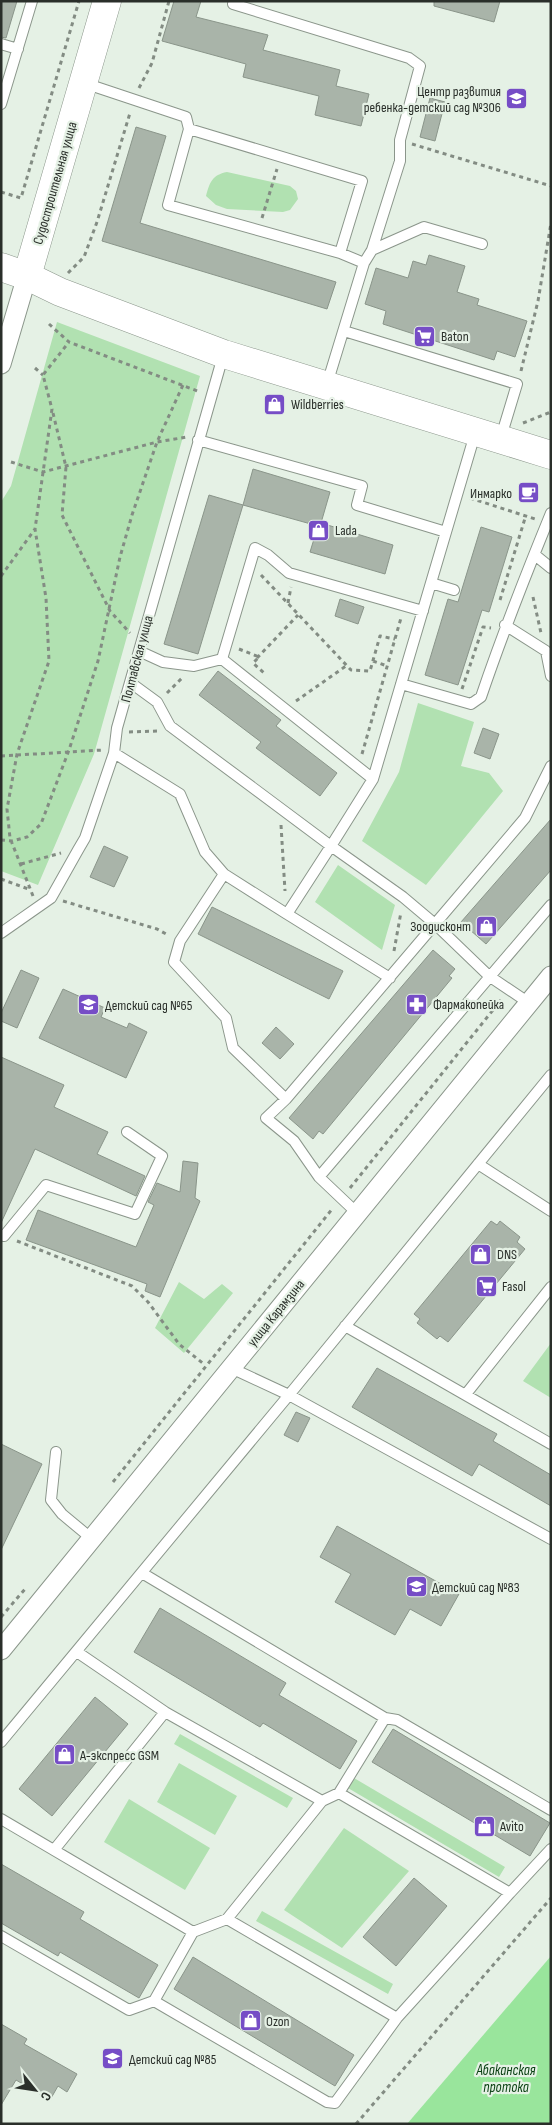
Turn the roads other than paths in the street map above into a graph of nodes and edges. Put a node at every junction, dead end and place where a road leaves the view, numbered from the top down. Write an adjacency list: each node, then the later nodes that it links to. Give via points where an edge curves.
1 (32, 1): 5 (lane)
2 (107, 1): 6 (main road, Судостроительная улица)
3 (234, 1): 10 (lane, via 233,4 409,58 420,66 400,140 400,161)
4 (1, 44): 5 (lane)
5 (18, 49): 7 (lane)
6 (84, 83): 8 (lane, via 186,117); 14 (main road, Судостроительная улица)
7 (1, 104)
8 (189, 129): 11 (lane, via 362,181); 11 (lane, via 168,205)
9 (482, 244): 10 (lane, via 424,227)
10 (372, 250): 12 (lane)
11 (340, 253): 12 (lane)
12 (364, 263): 15 (lane)
13 (1, 267): 14 (main road)
14 (27, 276): 16 (main road, via 60,292); 17 (street, Судостроительная улица)
15 (344, 331): 18 (lane); 19 (lane, via 517,384)
16 (224, 354): 18 (main road); 20 (lane, Полтавская улица)
17 (1, 364)
18 (326, 386): 19 (main road)
19 (497, 432): 21 (main road); 23 (lane, via 458,494)
20 (199, 438): 23 (lane, via 362,486 357,505); 30 (lane, Полтавская улица)
21 (551, 455)
22 (551, 513): 24 (lane)
23 (446, 532): 26 (lane)
24 (535, 555): 25 (lane); 29 (lane)
25 (551, 568)
26 (431, 583): 27 (lane); 28 (lane)
27 (454, 590)
28 (423, 611): 32 (lane, via 289,573 255,548); 35 (lane)
29 (505, 625): 31 (lane); 35 (lane, via 481,697 471,704)
30 (139, 651): 32 (lane, via 163,662 194,666); 34 (lane, Полтавская улица)
31 (548, 651): 33 (lane)
32 (222, 659): 38 (lane)
33 (551, 676)
34 (130, 683): 36 (lane, Полтавская улица, via 117,728); 39 (lane, via 157,702 170,726)
35 (401, 684): 38 (lane)
36 (114, 754): 40 (lane, via 180,794 205,852); 44 (lane, Полтавская улица, via 85,838 51,898)
37 (551, 766): 43 (lane, via 525,818)
38 (373, 779): 39 (lane)
39 (331, 846): 42 (lane); 43 (lane)
40 (224, 874): 42 (lane); 50 (lane, via 180,941 174,962 226,1018 233,1048)
41 (551, 905): 45 (lane)
42 (287, 914): 47 (lane)
43 (435, 924): 45 (lane); 47 (lane)
44 (1, 933)
45 (489, 976): 48 (lane); 53 (lane)
46 (551, 976): 48 (street, улица Карамзина)
47 (390, 978): 50 (lane)
48 (529, 1003): 55 (street, улица Карамзина)
49 (551, 1075): 52 (lane)
50 (286, 1099): 53 (lane, via 266,1118 294,1141)
51 (127, 1132): 56 (lane, via 162,1156 135,1214 46,1185)
52 (478, 1164): 54 (lane); 58 (lane)
53 (319, 1177): 55 (lane)
54 (551, 1211)
55 (358, 1214): 59 (street, улица Карамзина)
56 (2, 1235)
57 (551, 1287): 60 (lane)
58 (345, 1326): 60 (lane); 61 (lane)
59 (231, 1368): 61 (lane); 65 (street, улица Карамзина)
60 (466, 1394): 62 (lane)
61 (289, 1396): 64 (lane); 66 (lane)
62 (551, 1444)
63 (56, 1452): 65 (lane, via 52,1500 62,1514)
64 (551, 1539)
65 (92, 1540): 67 (street, улица Карамзина)
66 (142, 1573): 68 (lane); 70 (lane)
67 (1, 1650)
68 (77, 1652): 69 (lane); 71 (lane)
69 (165, 1712): 73 (lane); 77 (lane)
70 (385, 1718): 72 (lane); 74 (lane, via 397,1720)
71 (1, 1742)
72 (339, 1793): 73 (lane); 78 (lane)
73 (322, 1801): 79 (lane)
74 (551, 1810)
75 (1, 1819): 77 (lane)
76 (551, 1849): 78 (lane)
77 (54, 1850): 80 (lane)
78 (510, 1893): 83 (lane)
79 (227, 1918): 80 (lane); 83 (lane)
80 (193, 1932): 82 (lane)
81 (1, 1936): 82 (lane, via 129,2010)
82 (154, 2001): 83 (lane, via 327,2102 335,2103)
83 (397, 2018)

